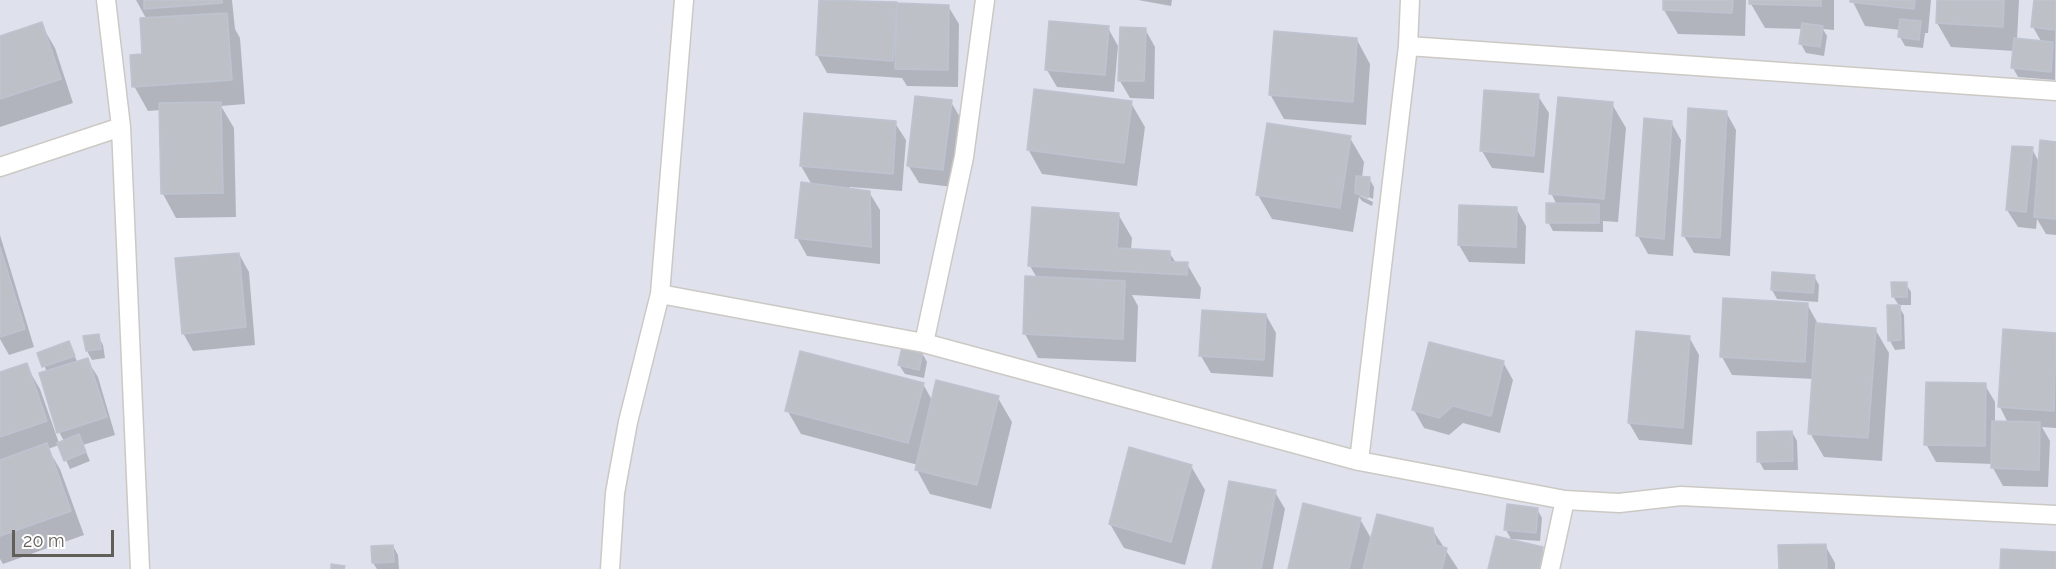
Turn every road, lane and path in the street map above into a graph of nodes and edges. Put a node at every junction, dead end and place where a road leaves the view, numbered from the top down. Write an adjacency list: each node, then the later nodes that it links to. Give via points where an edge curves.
1 (106, 0): 7 (street)
2 (684, 0): 9 (street)
3 (985, 0): 10 (street, via 964,157)
4 (1410, 0): 5 (street)
5 (1408, 46): 6 (street); 11 (street)
6 (2056, 91)
7 (122, 128): 8 (street); 14 (street)
8 (0, 167)
9 (660, 294): 10 (street); 15 (street, via 615,493)
10 (924, 343): 11 (street)
11 (1359, 461): 12 (street)
12 (1565, 500): 13 (street, via 1619,502 1681,496); 16 (street)
13 (2056, 515)
14 (141, 569)
15 (610, 569)
16 (1551, 569)

